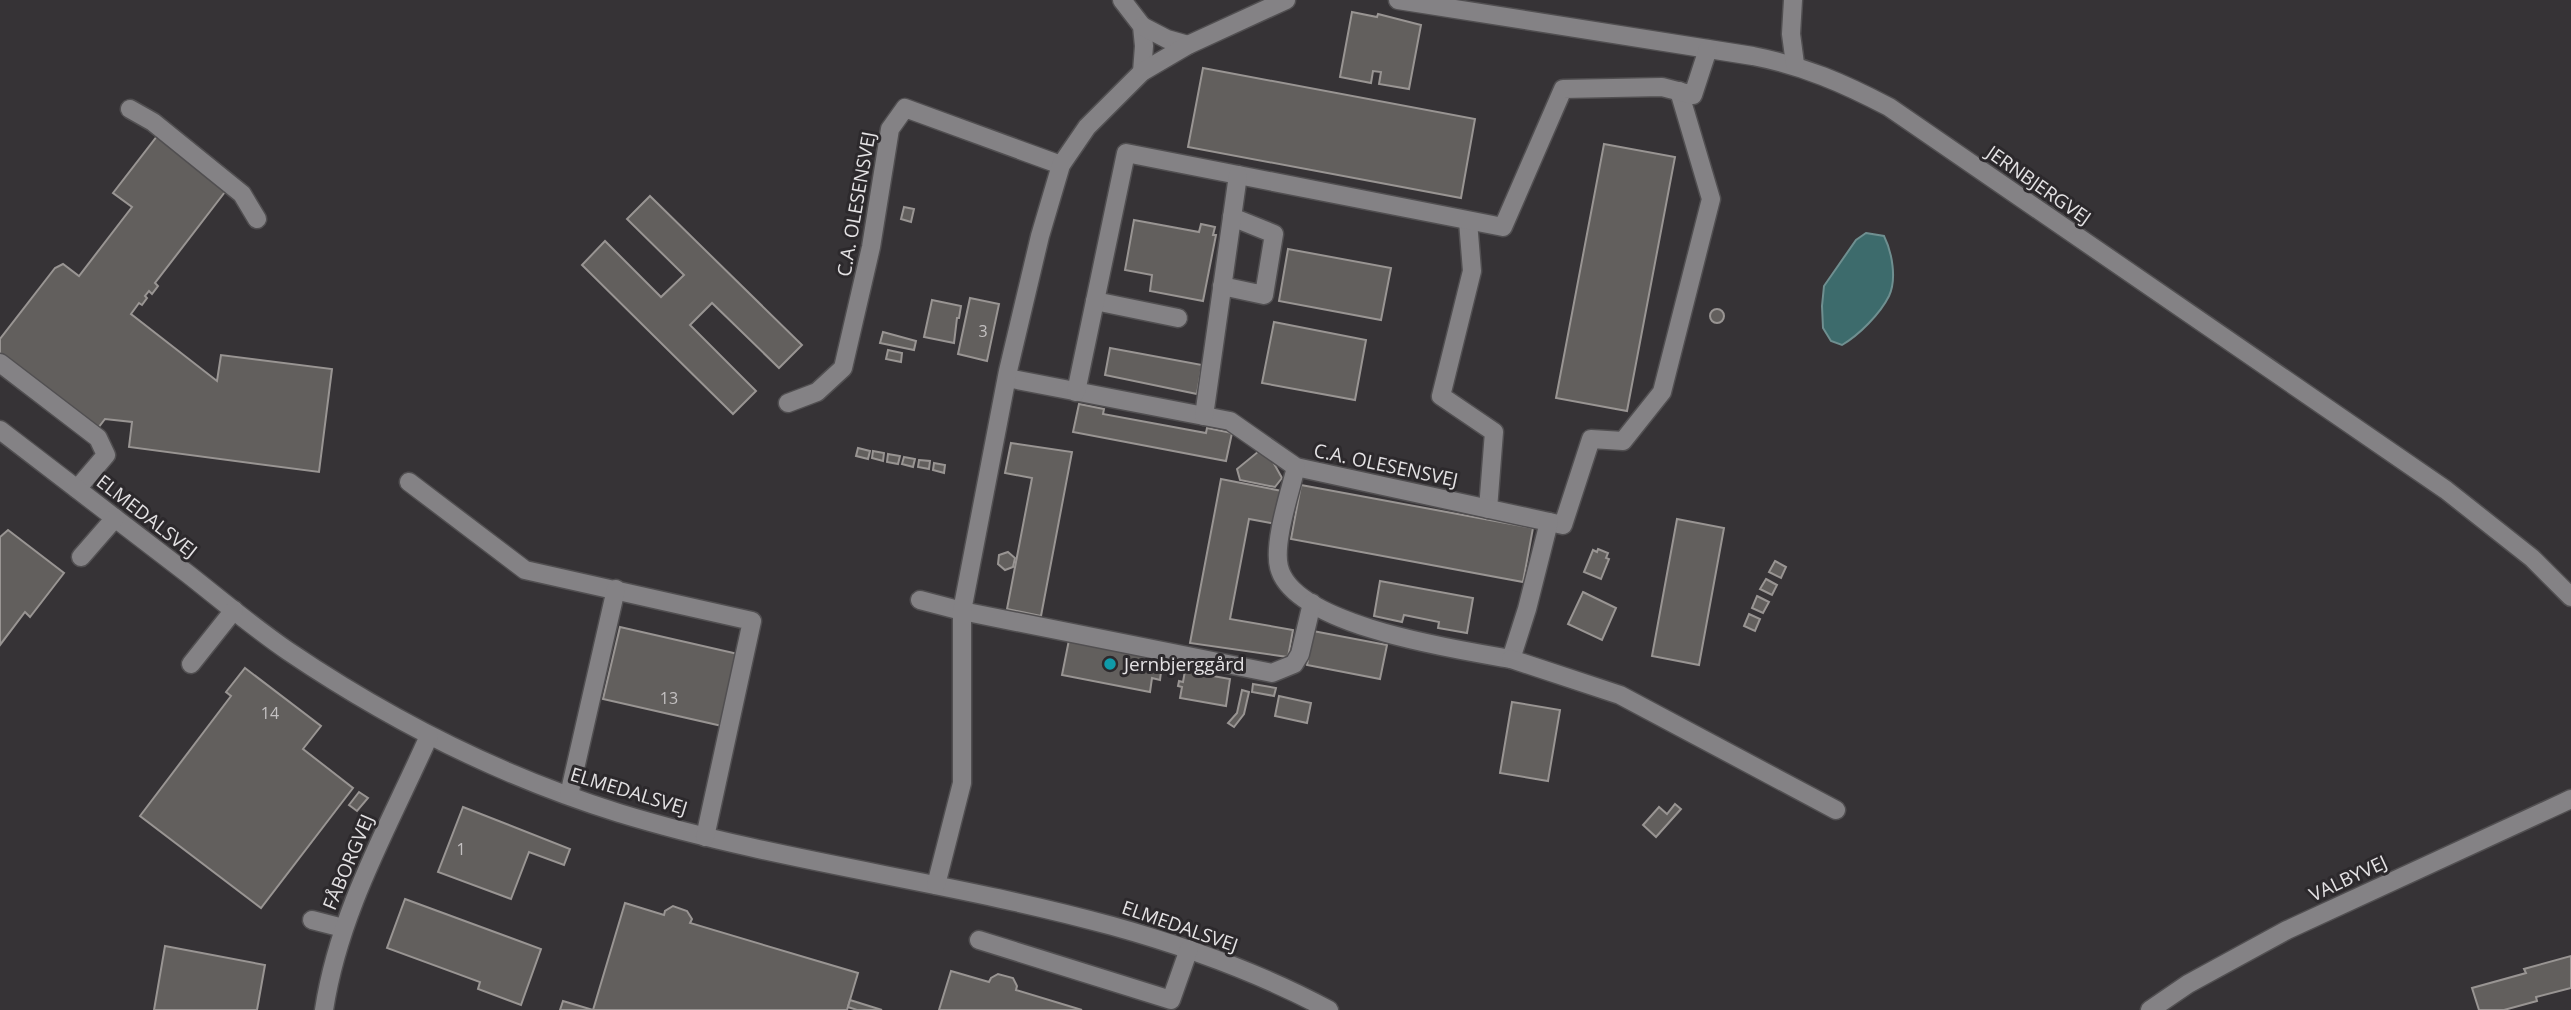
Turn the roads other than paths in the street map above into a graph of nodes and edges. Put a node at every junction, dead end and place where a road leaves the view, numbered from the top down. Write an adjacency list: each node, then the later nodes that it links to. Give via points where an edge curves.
1 (1122, 0): 5 (street)
2 (1286, 0): 6 (street)
3 (1398, 0): 7 (street, JERNBJERGVEJ)
4 (1793, 0): 8 (street)
5 (1142, 26): 6 (street); 9 (street)
6 (1188, 45): 9 (street)
7 (1708, 49): 8 (street, JERNBJERGVEJ); 10 (street, via 1693,94)
8 (1795, 64): 34 (street, JERNBJERGVEJ, via 1889,107 1923,130 2446,490 2532,558)
9 (1142, 72): 12 (street, via 1087,127)
10 (1679, 91): 16 (street, via 1662,87 1563,89 1503,227); 31 (street, via 1712,199 1662,392 1623,441 1591,439)
11 (130, 109): 15 (street, via 153,122 242,194)
12 (1060, 165): 21 (street); 23 (street, C.A. OLESENSVEJ, via 905,108 890,129 871,247 843,368 817,392)
13 (1238, 175): 14 (street); 16 (street); 18 (street, via 1126,153)
14 (1232, 217): 17 (street); 17 (street, via 1274,234 1264,295)
15 (257, 219)
16 (1468, 221): 29 (street, via 1472,271 1441,396 1493,432)
17 (1222, 286): 24 (street)
18 (1095, 301): 19 (street); 22 (street)
19 (1178, 318)
20 (0, 363): 28 (street, via 98,438 106,455)
21 (1007, 378): 22 (street, C.A. OLESENSVEJ); 38 (street)
22 (1076, 392): 24 (street, C.A. OLESENSVEJ)
23 (788, 403)
24 (1204, 416): 26 (street, C.A. OLESENSVEJ, via 1230,421)
25 (0, 430): 28 (street, ELMEDALSVEJ)
26 (1296, 467): 29 (street, C.A. OLESENSVEJ); 36 (street, via 1279,539 1279,567 1287,584)
27 (410, 482): 33 (street, via 525,570)
28 (77, 489): 30 (street, ELMEDALSVEJ)
29 (1488, 509): 31 (street, C.A. OLESENSVEJ)
30 (115, 518): 32 (street); 37 (street, ELMEDALSVEJ)
31 (1556, 523): 39 (street)
32 (81, 557)
33 (616, 589): 42 (street); 45 (street, via 752,621)
34 (2571, 597)
35 (920, 600): 38 (street)
36 (1312, 603): 38 (street, via 1300,654 1294,664 1272,673); 39 (street, via 1375,631)
37 (234, 610): 40 (street); 41 (street, ELMEDALSVEJ, via 286,650)
38 (962, 611): 46 (street, via 962,783)
39 (1511, 659): 44 (street, via 1620,695)
40 (191, 664)
41 (429, 736): 42 (street, ELMEDALSVEJ); 48 (street, FÅBORGVEJ)
42 (569, 795): 45 (street, ELMEDALSVEJ)
43 (2571, 799): 54 (street, VALBYVEJ, via 2287,930)
44 (1836, 810)
45 (705, 837): 46 (street, ELMEDALSVEJ)
46 (936, 885): 50 (street, ELMEDALSVEJ, via 1091,918)
47 (312, 920): 48 (street)
48 (343, 928): 52 (street, FÅBORGVEJ)
49 (979, 940): 51 (street)
50 (1189, 949): 51 (street); 53 (street, ELMEDALSVEJ, via 1285,986)
51 (1176, 1005)
52 (324, 1010)
53 (1329, 1010)
54 (2150, 1010)

